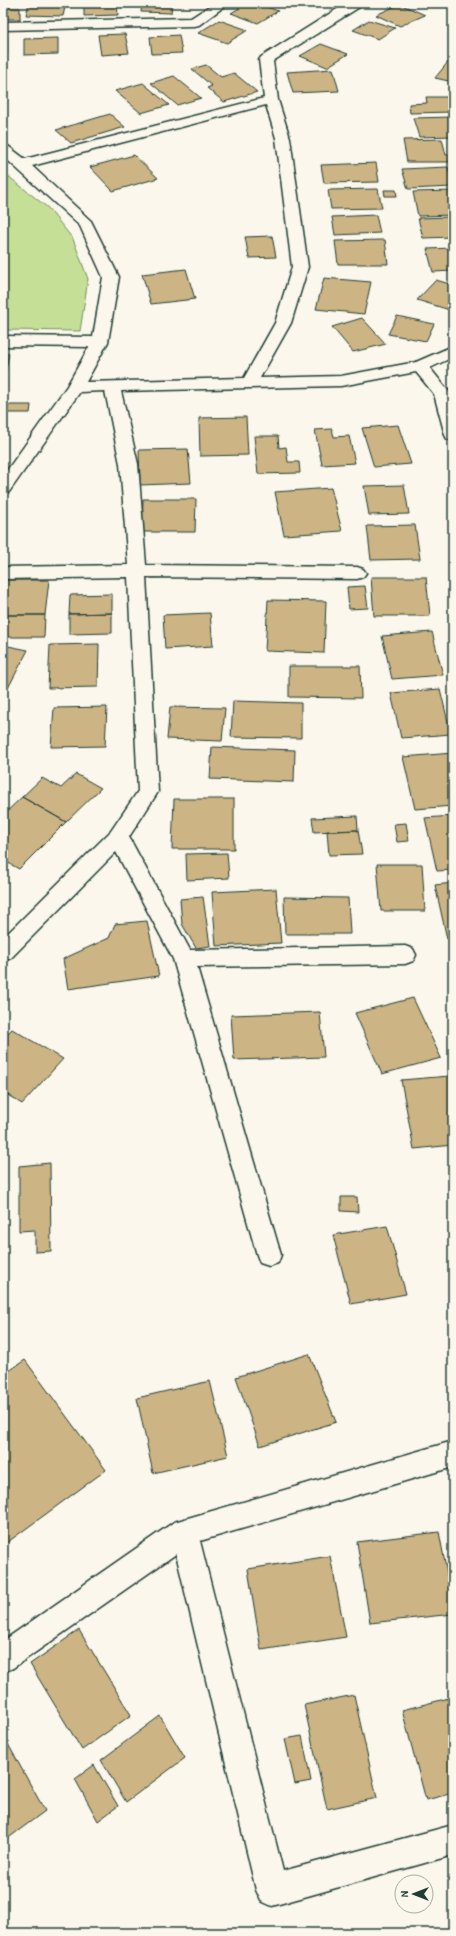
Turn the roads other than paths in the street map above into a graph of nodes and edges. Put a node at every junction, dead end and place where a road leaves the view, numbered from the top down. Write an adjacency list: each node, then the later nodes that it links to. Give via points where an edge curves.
1 (223, 3): 3 (street, via 194,22)
2 (360, 3): 4 (street, via 341,12 266,60)
3 (3, 26)
4 (271, 100): 6 (street); 11 (street, via 283,138 300,267 283,323)
5 (3, 149): 6 (street)
6 (22, 164): 8 (street, via 86,224 111,277)
7 (3, 341): 8 (street)
8 (100, 342): 13 (street)
9 (453, 351): 10 (street)
10 (420, 366): 11 (street, via 341,380); 14 (street, via 442,393)
11 (250, 382): 12 (street)
12 (112, 386): 13 (street); 16 (street, via 129,464)
13 (75, 387): 15 (street)
14 (453, 435)
15 (3, 488)
16 (136, 571): 17 (street); 18 (street); 19 (street, via 148,792)
17 (3, 573)
18 (357, 573)
19 (118, 838): 20 (street); 22 (street)
20 (3, 952)
21 (405, 955): 22 (street)
22 (184, 959): 23 (street)
23 (269, 1255)
24 (453, 1454): 25 (street)
25 (184, 1532): 26 (street); 27 (street, via 272,1890)
26 (3, 1658)
27 (453, 1840)

